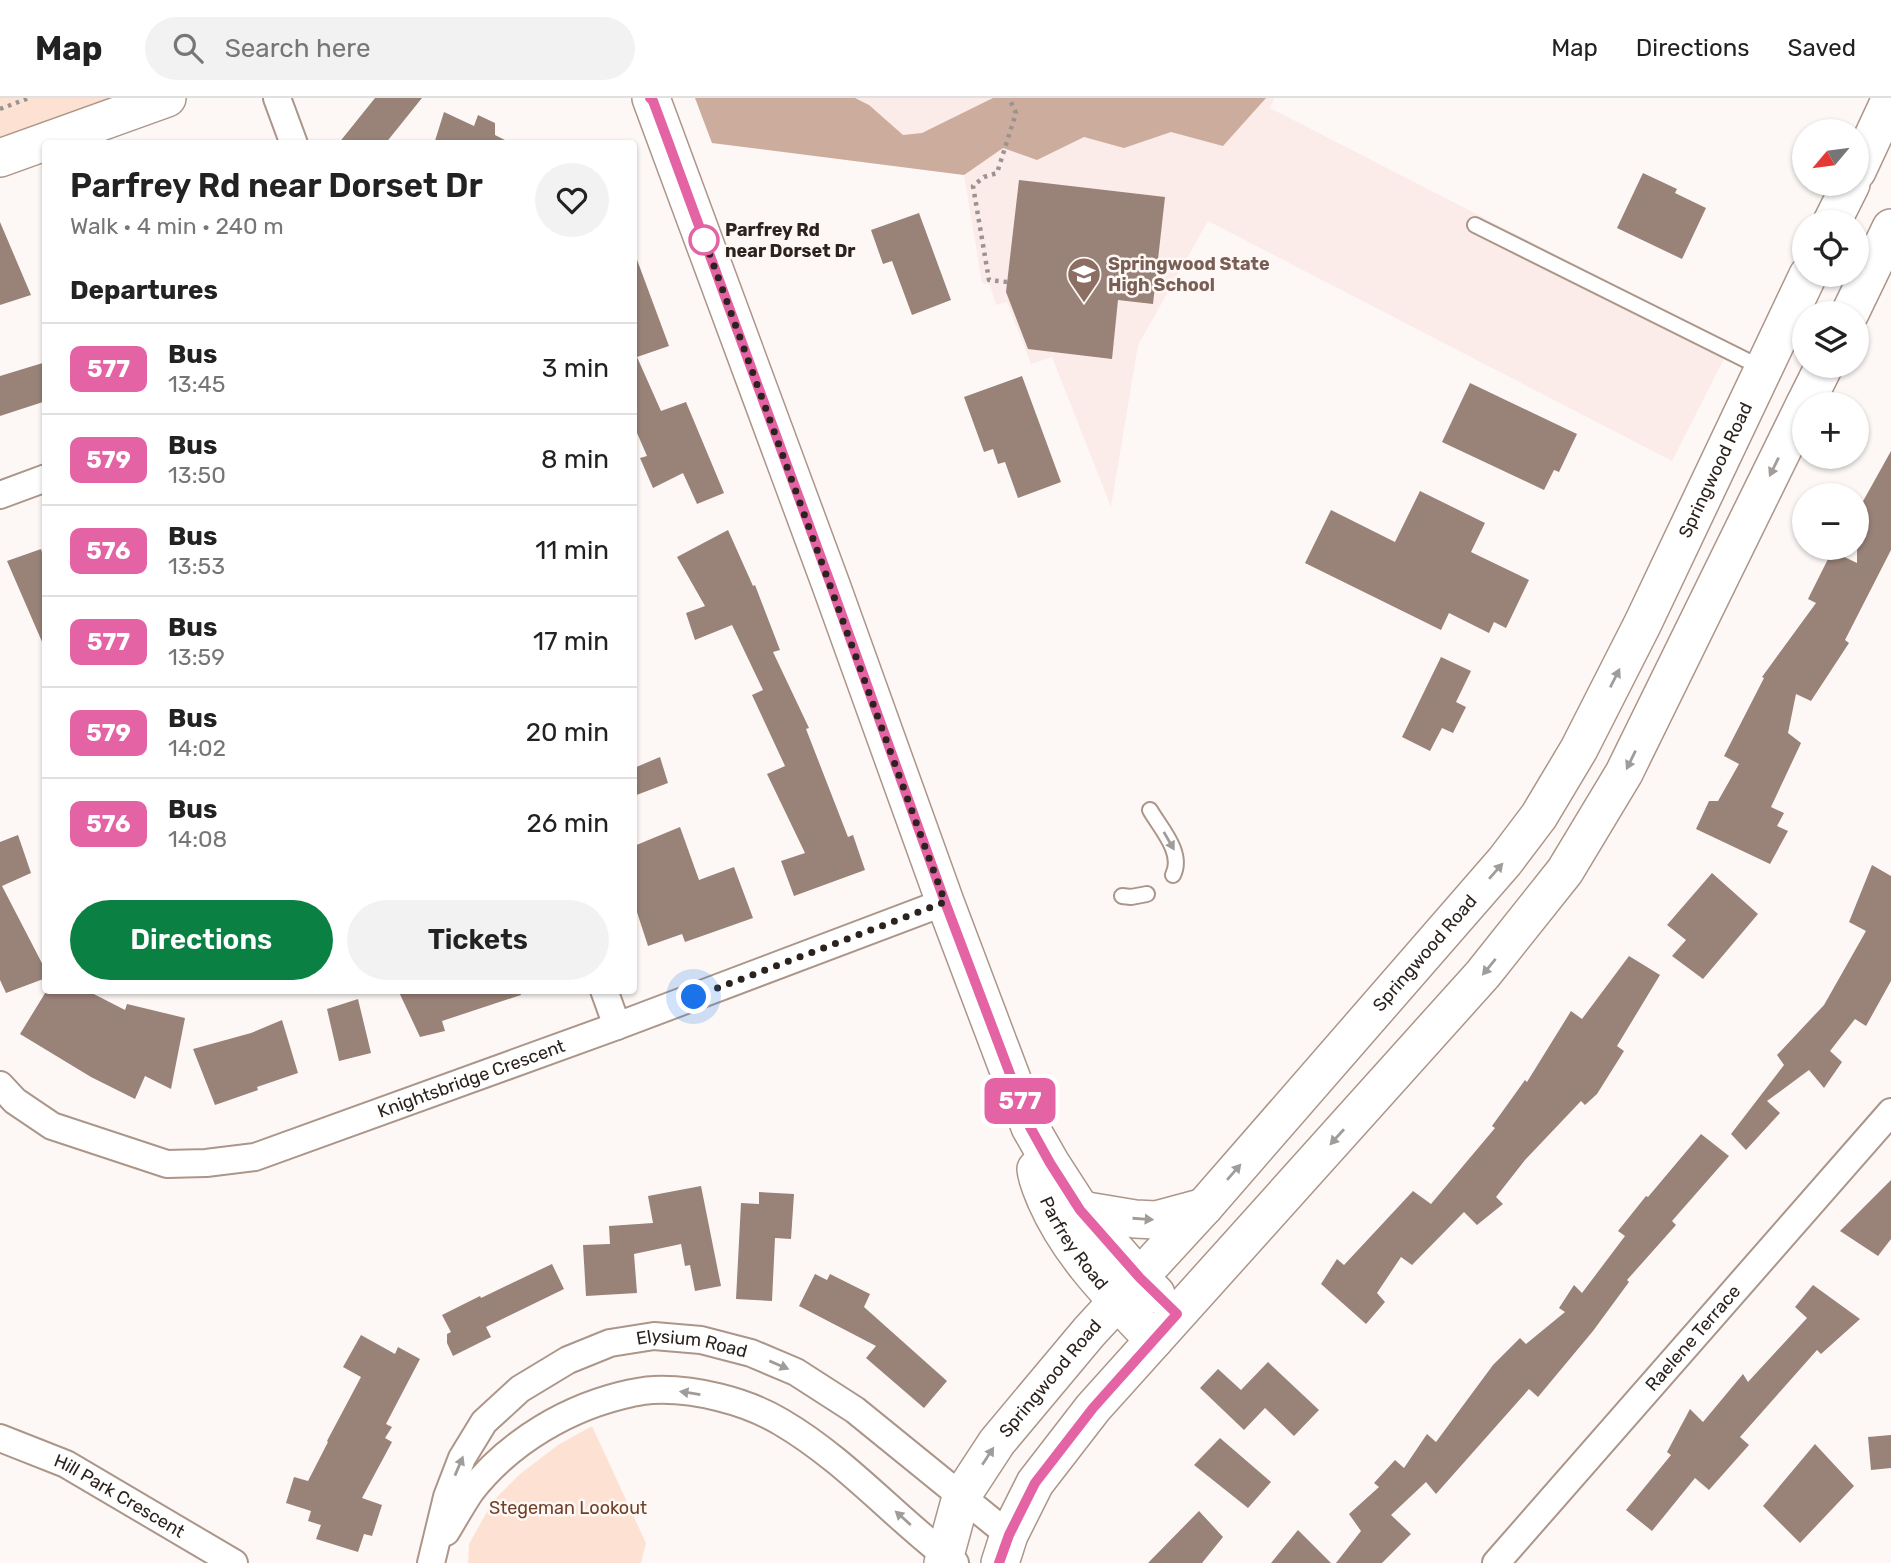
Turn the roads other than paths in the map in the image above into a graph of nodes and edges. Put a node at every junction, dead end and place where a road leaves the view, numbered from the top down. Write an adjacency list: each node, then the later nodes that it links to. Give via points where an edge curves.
1 (167, 98): 5 (main road)
2 (277, 98): 6 (street)
3 (1891, 98): 8 (main road)
4 (651, 99): 23 (main road, Parfrey Road)
5 (50, 140)
6 (293, 140)
7 (42, 143): 9 (main road)
8 (1869, 145)
9 (0, 158)
10 (1475, 225): 15 (lane)
11 (1891, 228): 12 (main road)
12 (1882, 276): 14 (main road)
13 (1802, 287): 15 (main road, Springwood Road)
14 (1860, 301)
15 (1763, 369): 29 (main road, Springwood Road, one-way to 15, via 1539,816 1580,749)
16 (1792, 431): 32 (main road, one-way to 32, via 1624,773 1565,871 1483,974)
17 (42, 479): 18 (street)
18 (0, 495)
19 (1150, 810): 20 (lane, one-way to 20, via 1177,855)
20 (1173, 875)
21 (1147, 894): 22 (lane)
22 (1122, 896)
23 (945, 902): 25 (street, Knightsbridge Crescent); 28 (main road, Parfrey Road)
24 (605, 994): 25 (street)
25 (617, 1026): 26 (street, Knightsbridge Crescent, via 255,1157 206,1163 167,1164 52,1126)
26 (0, 1085)
27 (1891, 1112): 39 (street, Raelene Terrace)
28 (1030, 1127): 30 (main road, Parfrey Road); 31 (main road, Parfrey Road, via 1037,1178 1055,1220 1097,1280)
29 (1204, 1207): 30 (main road, one-way to 29, via 1156,1220); 31 (main road, Springwood Road)
30 (1080, 1210): 31 (main road, Parfrey Road)
31 (1129, 1290): 32 (main road, Parfrey Road); 34 (main road, Springwood Road, one-way to 31, via 997,1442)
32 (1166, 1327): 35 (main road, via 1093,1408 1035,1483)
33 (0, 1438): 38 (street, Hill Park Crescent, via 66,1464)
34 (961, 1497): 35 (street, Elysium Road); 36 (street, Elysium Road, one-way to 34, via 447,1497 462,1458 484,1422 520,1389 568,1360 610,1343 654,1336 701,1340 751,1353 796,1372 855,1410); 37 (main road, Springwood Road)
35 (1004, 1549)
36 (432, 1559): 37 (street, Elysium Road, one-way to 36, via 831,1457 780,1421 739,1403 688,1391 651,1390 612,1397 535,1433 471,1492)
37 (948, 1560)
38 (233, 1563)
39 (1496, 1563)

